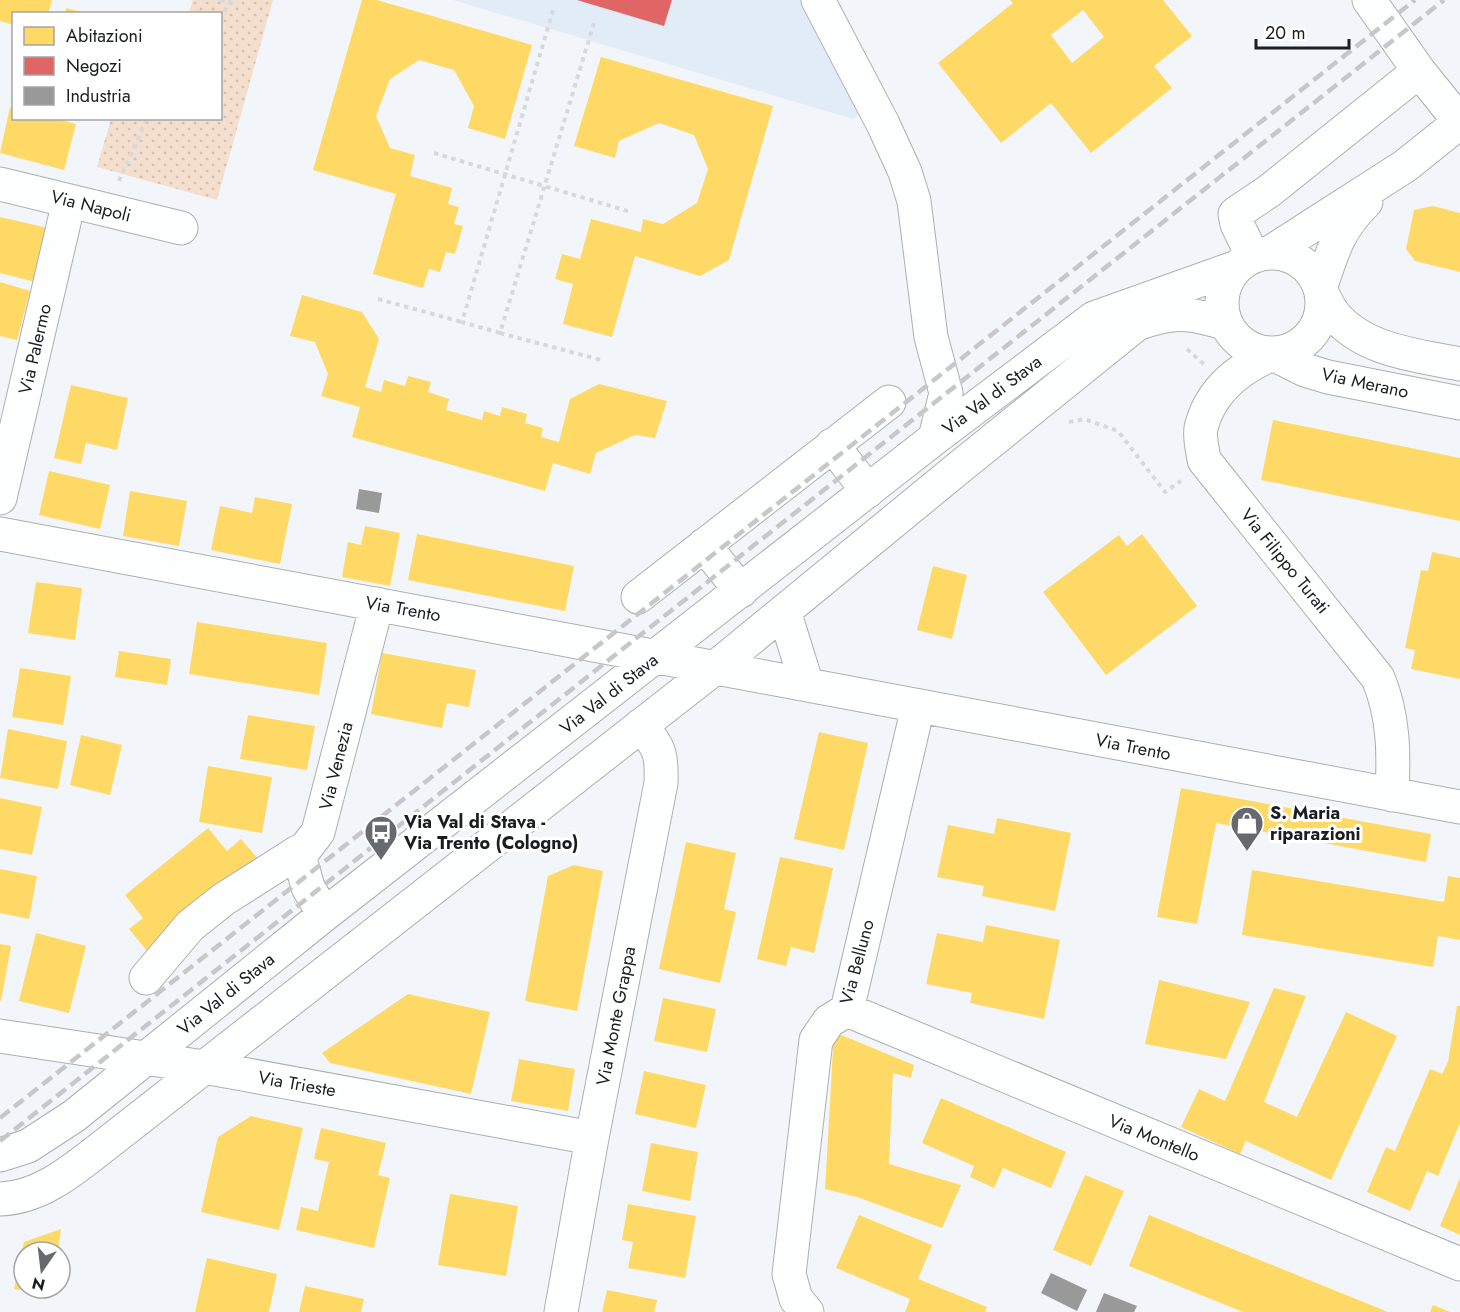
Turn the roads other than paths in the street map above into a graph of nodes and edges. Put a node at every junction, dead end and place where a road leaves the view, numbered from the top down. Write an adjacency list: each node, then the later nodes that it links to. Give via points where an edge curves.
1 (818, 0): 16 (street, via 873,105 905,172 914,201 931,337 946,393)
2 (1369, 0): 3 (street)
3 (1419, 71): 4 (street); 9 (street, via 1235,214)
4 (1460, 122): 5 (street)
5 (1405, 166): 9 (street, Via Val di Stava); 10 (street, via 1350,218 1334,246)
6 (0, 184): 7 (street, Via Napoli)
7 (69, 201): 8 (street, Via Napoli); 19 (street, Via Palermo)
8 (181, 228)
9 (1254, 259): 10 (street, via 1289,256 1304,264); 11 (street, via 1231,273 1224,289 1222,307); 16 (street, Via Val di Stava, via 1094,318)
10 (1320, 289): 12 (street, via 1322,311 1316,327 1305,341); 13 (street, Via Merano, via 1343,324 1366,340)
11 (1226, 324): 12 (street, via 1236,339 1250,349); 25 (street, Via Val di Stava, via 1178,314 1137,324)
12 (1273, 354): 15 (street, Via Merano, via 1328,377); 31 (street, Via Filippo Turati, via 1225,383 1211,404 1201,430 1204,460 1378,678 1387,699 1394,751)
13 (1460, 364)
14 (889, 402): 17 (street)
15 (1460, 403)
16 (935, 438): 18 (street, Via Val di Stava)
17 (832, 446): 18 (street); 21 (street)
18 (868, 491): 22 (street, Via Val di Stava)
19 (0, 498)
20 (0, 534): 24 (street, Via Trento)
21 (704, 545): 22 (street); 23 (street)
22 (741, 591): 26 (street, Via Val di Stava)
23 (638, 597)
24 (377, 604): 26 (street, Via Trento); 33 (street, Via Venezia, via 318,832)
25 (784, 611): 27 (street, Via Val di Stava); 28 (street)
26 (658, 656): 27 (street, Via Trento); 34 (street, Via Val di Stava)
27 (716, 667): 28 (street, Via Trento); 30 (street, Via Val di Stava)
28 (807, 685): 29 (street, Via Trento)
29 (918, 706): 31 (street, Via Trento); 36 (street, Via Belluno)
30 (641, 725): 39 (street, Via Val di Stava); 40 (street, Via Monte Grappa, via 659,750 661,783)
31 (1392, 795): 32 (street, Via Trento)
32 (1460, 807)
33 (298, 852): 34 (street, via 308,887); 35 (street, Via Venezia, via 224,899 190,926)
34 (324, 915): 38 (street, Via Val di Stava)
35 (146, 978)
36 (848, 1010): 43 (street, Via Montello); 45 (street, Via Belluno, via 829,1021 816,1040 789,1274 796,1299)
37 (0, 1036): 38 (street, Via Trieste)
38 (145, 1059): 39 (street, Via Trieste); 41 (street, Via Val di Stava, via 56,1129 28,1146)
39 (204, 1067): 40 (street, Via Trieste); 42 (street, Via Val di Stava, via 70,1173 40,1189)
40 (592, 1138): 44 (street, Via Monte Grappa)
41 (0, 1155)
42 (0, 1199)
43 (1460, 1264)
44 (561, 1312)
45 (807, 1312)

